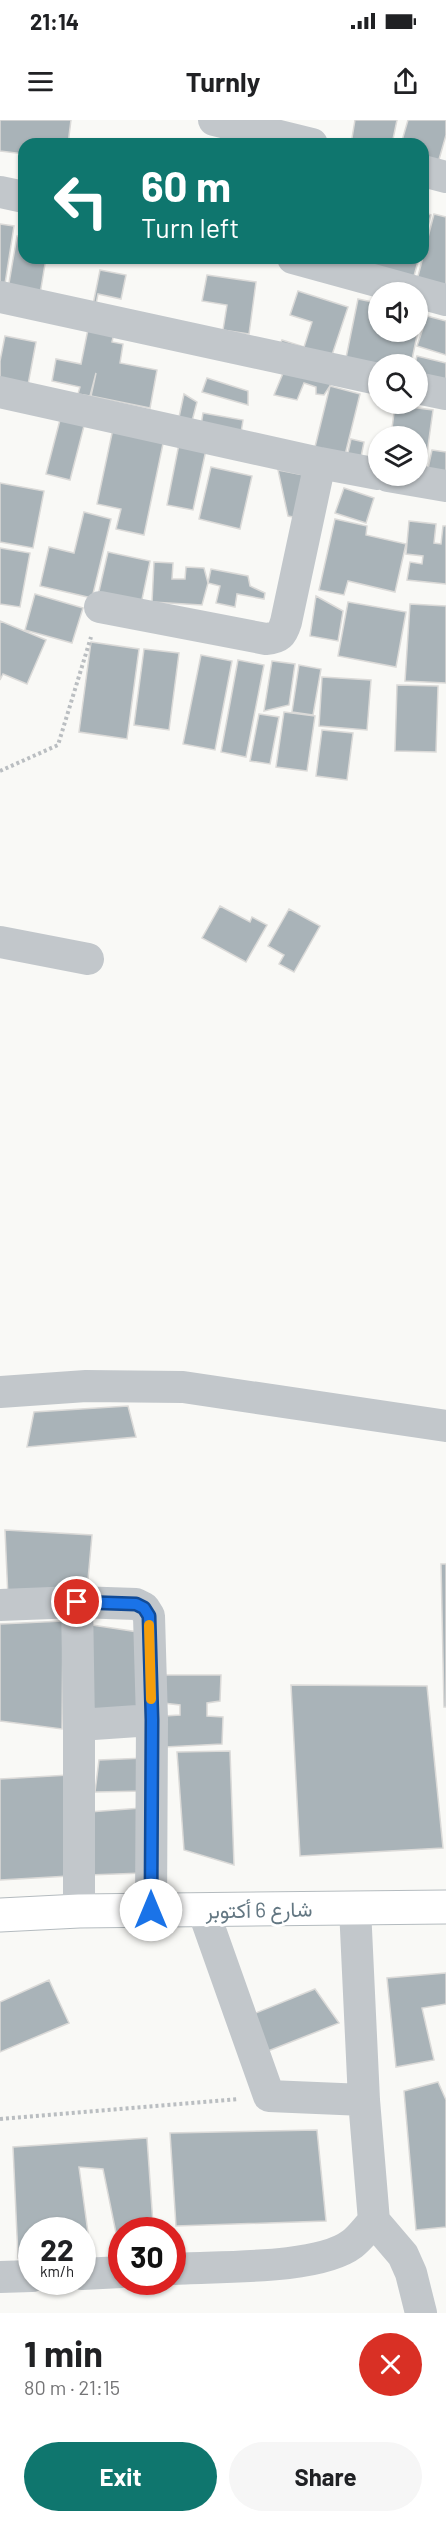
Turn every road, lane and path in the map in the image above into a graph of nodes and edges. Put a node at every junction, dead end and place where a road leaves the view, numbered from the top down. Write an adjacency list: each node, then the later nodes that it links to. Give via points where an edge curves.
1 (214, 120): 2 (street)
2 (288, 138)
3 (0, 192): 4 (street)
4 (18, 196)
5 (315, 264): 7 (street)
6 (0, 297): 8 (street)
7 (446, 300)
8 (368, 377)
9 (428, 390): 11 (street)
10 (0, 392): 12 (street)
11 (446, 394)
12 (320, 464): 13 (street); 16 (street, via 286,622 277,638)
13 (368, 472)
14 (428, 483): 15 (street)
15 (446, 486)
16 (100, 607): 17 (path, via 58,745)
17 (0, 771)
18 (0, 942): 19 (street)
19 (88, 959)
20 (0, 1392): 21 (street, via 86,1386 183,1387)
21 (446, 1426)
22 (77, 1602): 23 (street); 24 (street, via 136,1604 144,1608 149,1616); 25 (street)
23 (0, 1605)
24 (152, 1720): 25 (street); 28 (street)
25 (79, 1725): 30 (street)
26 (446, 1906): 27 (street, شارع 6 أكتوبر)
27 (355, 1908): 29 (street, شارع 6 أكتوبر); 33 (street)
28 (151, 1910): 29 (street, شارع 6 أكتوبر); 30 (street, شارع 6 أكتوبر)
29 (203, 1910): 32 (street)
30 (79, 1911): 31 (street, شارع 6 أكتوبر)
31 (0, 1915)
32 (269, 2096): 33 (street); 34 (path)
33 (364, 2100): 35 (street)
34 (0, 2119)
35 (374, 2221): 36 (street, via 351,2244 330,2256 303,2262); 39 (street, via 403,2255)
36 (186, 2268)
37 (18, 2276): 38 (street)
38 (0, 2277)
39 (421, 2313)

